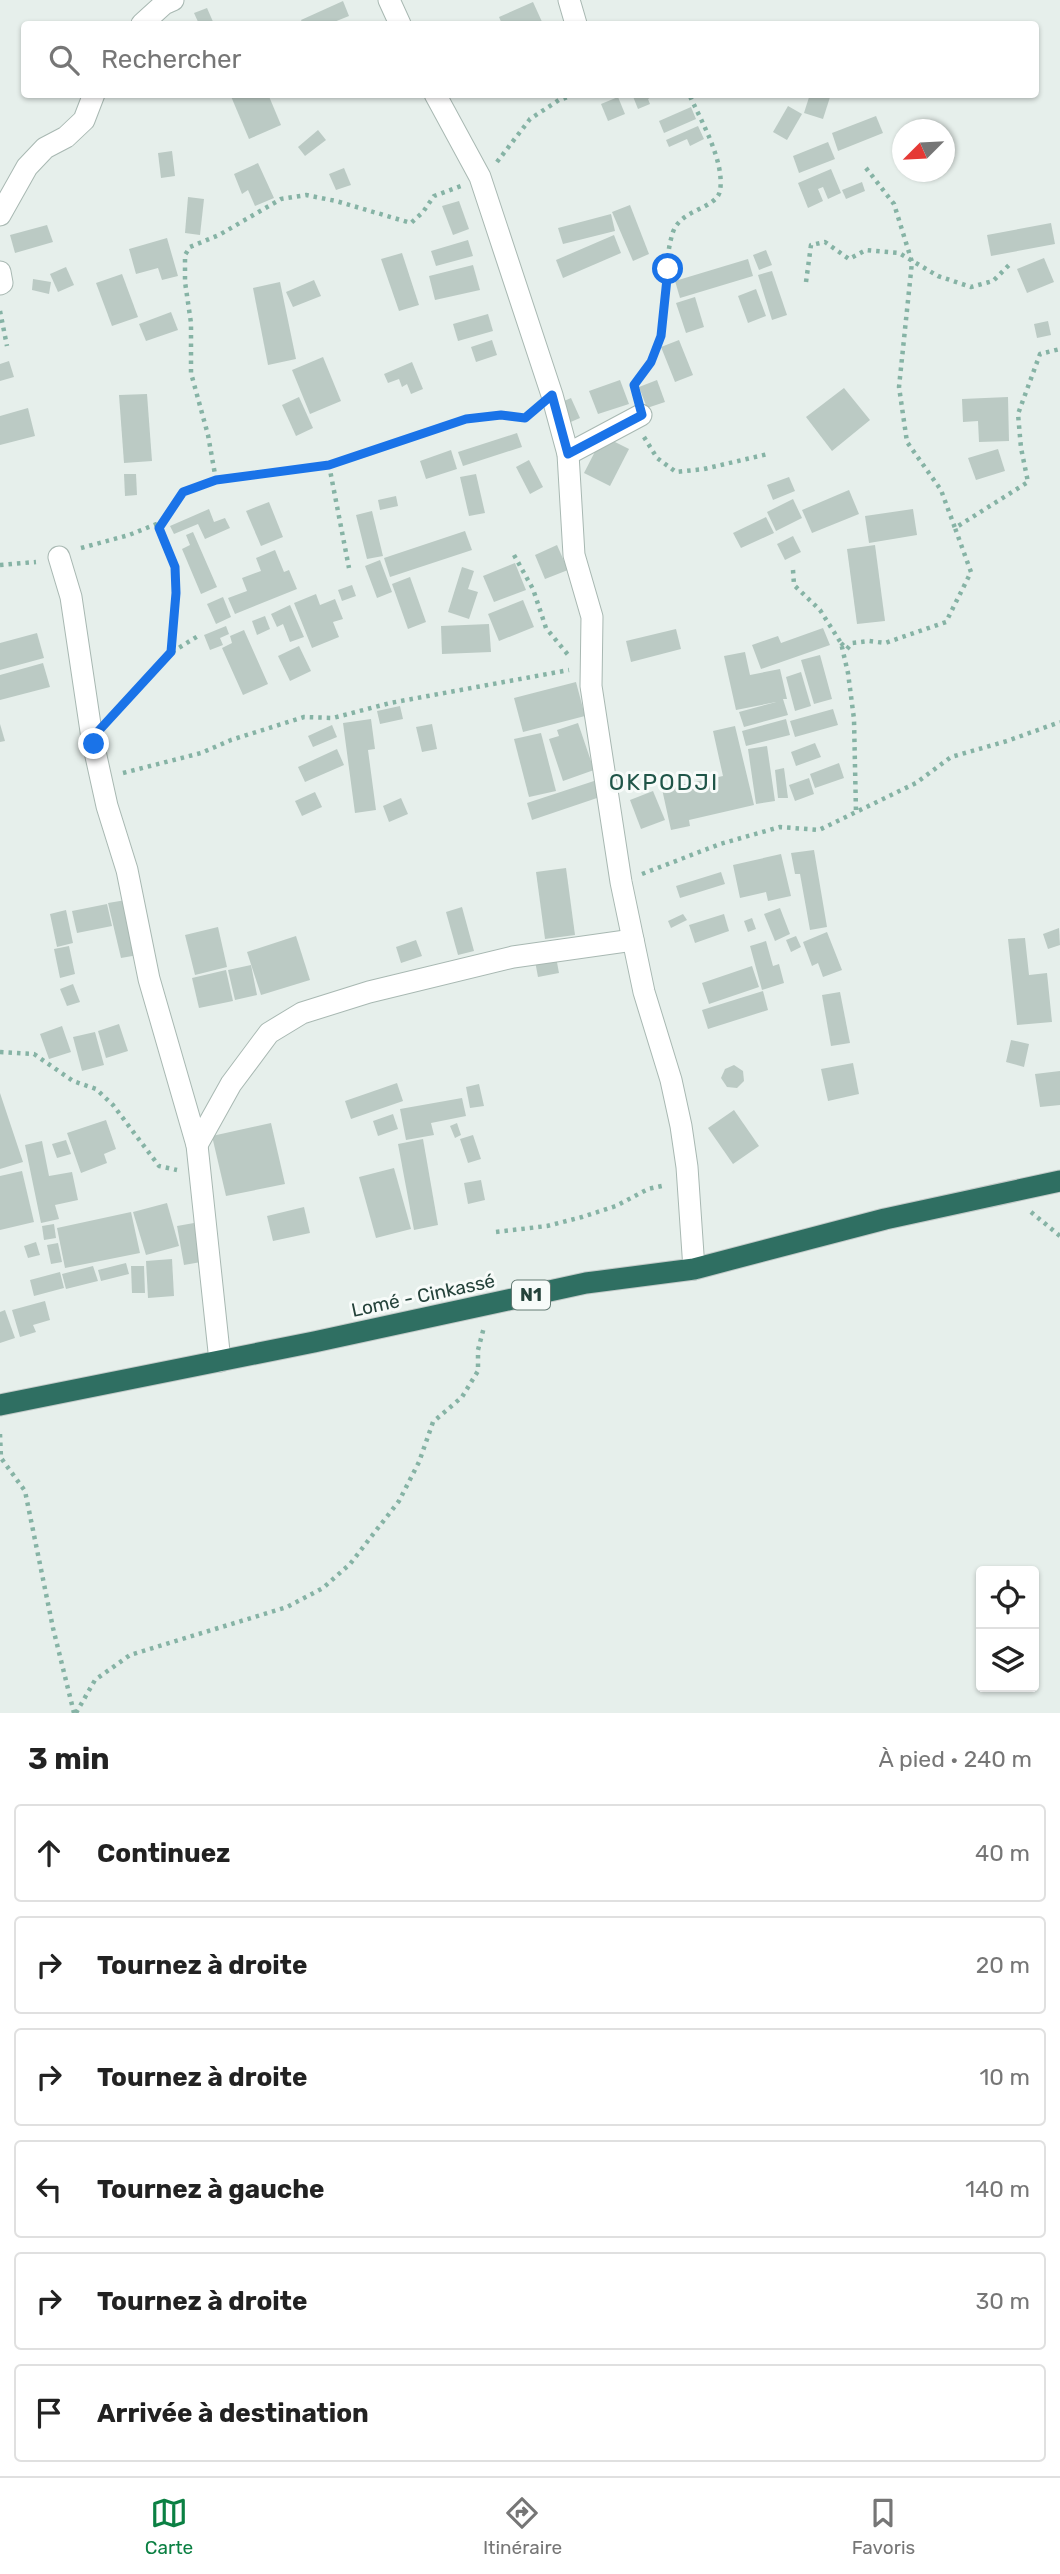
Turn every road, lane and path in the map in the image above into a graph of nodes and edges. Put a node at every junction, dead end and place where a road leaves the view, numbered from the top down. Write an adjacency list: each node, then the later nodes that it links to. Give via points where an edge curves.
1 (173, 0): 4 (street)
2 (389, 0): 5 (street)
3 (569, 0): 6 (street)
4 (145, 21)
5 (399, 21)
6 (575, 21)
7 (92, 98): 13 (street, via 84,120 27,167)
8 (437, 98): 12 (street)
9 (565, 98): 12 (path, via 530,119 502,159)
10 (691, 98): 23 (path, via 711,143 720,192 716,200 687,214 674,229 661,336 651,362 634,385)
11 (866, 168): 14 (path, via 894,204)
12 (480, 177): 22 (street); 27 (path, via 433,196 411,223 306,195 281,199 190,247 185,255 185,282 191,373)
13 (0, 215)
14 (912, 262): 15 (path, via 971,286 993,281); 17 (path, via 899,253 866,250 849,259 825,242 811,245); 29 (path, via 899,387 907,442 941,490)
15 (1009, 265)
16 (0, 272): 18 (street)
17 (806, 282)
18 (0, 284)
19 (0, 312): 20 (path)
20 (7, 346)
21 (1060, 349): 29 (path, via 1040,354 1018,414 1028,482)
22 (552, 395): 24 (street); 26 (path, via 525,418 466,419)
23 (642, 415): 24 (street); 25 (path, via 644,437 657,458 677,472)
24 (568, 454): 38 (street, via 574,555 592,617)
25 (768, 454)
26 (329, 465): 27 (path); 33 (path)
27 (216, 480): 28 (path, via 183,492)
28 (164, 520): 31 (path); 37 (path, via 159,528 175,567)
29 (955, 528): 36 (path, via 971,572 946,622 885,643 852,643 847,649)
30 (514, 555): 38 (path, via 533,589 546,628)
31 (59, 557): 32 (path); 40 (street, via 71,597)
32 (0, 565)
33 (349, 568)
34 (793, 570): 36 (path, via 794,585 820,610)
35 (198, 636): 37 (path)
36 (841, 643): 42 (path, via 854,719)
37 (171, 652): 40 (path)
38 (586, 669): 41 (path, via 560,670 333,718 304,717 201,753); 43 (street)
39 (1060, 722): 42 (path, via 951,757 916,783)
40 (92, 738): 41 (street)
41 (102, 779): 46 (street, via 149,979)
42 (856, 813): 43 (path, via 819,830 780,827 720,844)
43 (621, 882): 44 (street)
44 (633, 940): 46 (street, via 513,957 302,1013 269,1033 232,1084); 49 (street, via 674,1091)
45 (0, 1052): 47 (path, via 34,1054 72,1081 96,1089 159,1166)
46 (197, 1145): 47 (street)
47 (202, 1175): 55 (street)
48 (1060, 1181): 50 (highway, Lomé - Cinkassé / N1)
49 (688, 1182): 51 (path, via 648,1189 582,1217); 53 (street)
50 (1015, 1191): 52 (path); 53 (highway, Lomé - Cinkassé / N1, via 884,1219)
51 (496, 1232)
52 (1060, 1236)
53 (694, 1269): 54 (highway, Lomé - Cinkassé / N1, via 586,1283)
54 (488, 1305): 55 (highway, Lomé - Cinkassé / N1); 58 (path, via 478,1371 462,1397 433,1422 399,1502 349,1564 323,1588 287,1607 130,1655 95,1680)
55 (220, 1361): 56 (highway, Lomé - Cinkassé / N1)
56 (0, 1405)
57 (0, 1434): 58 (path, via 1,1458 25,1491)
58 (75, 1713)

